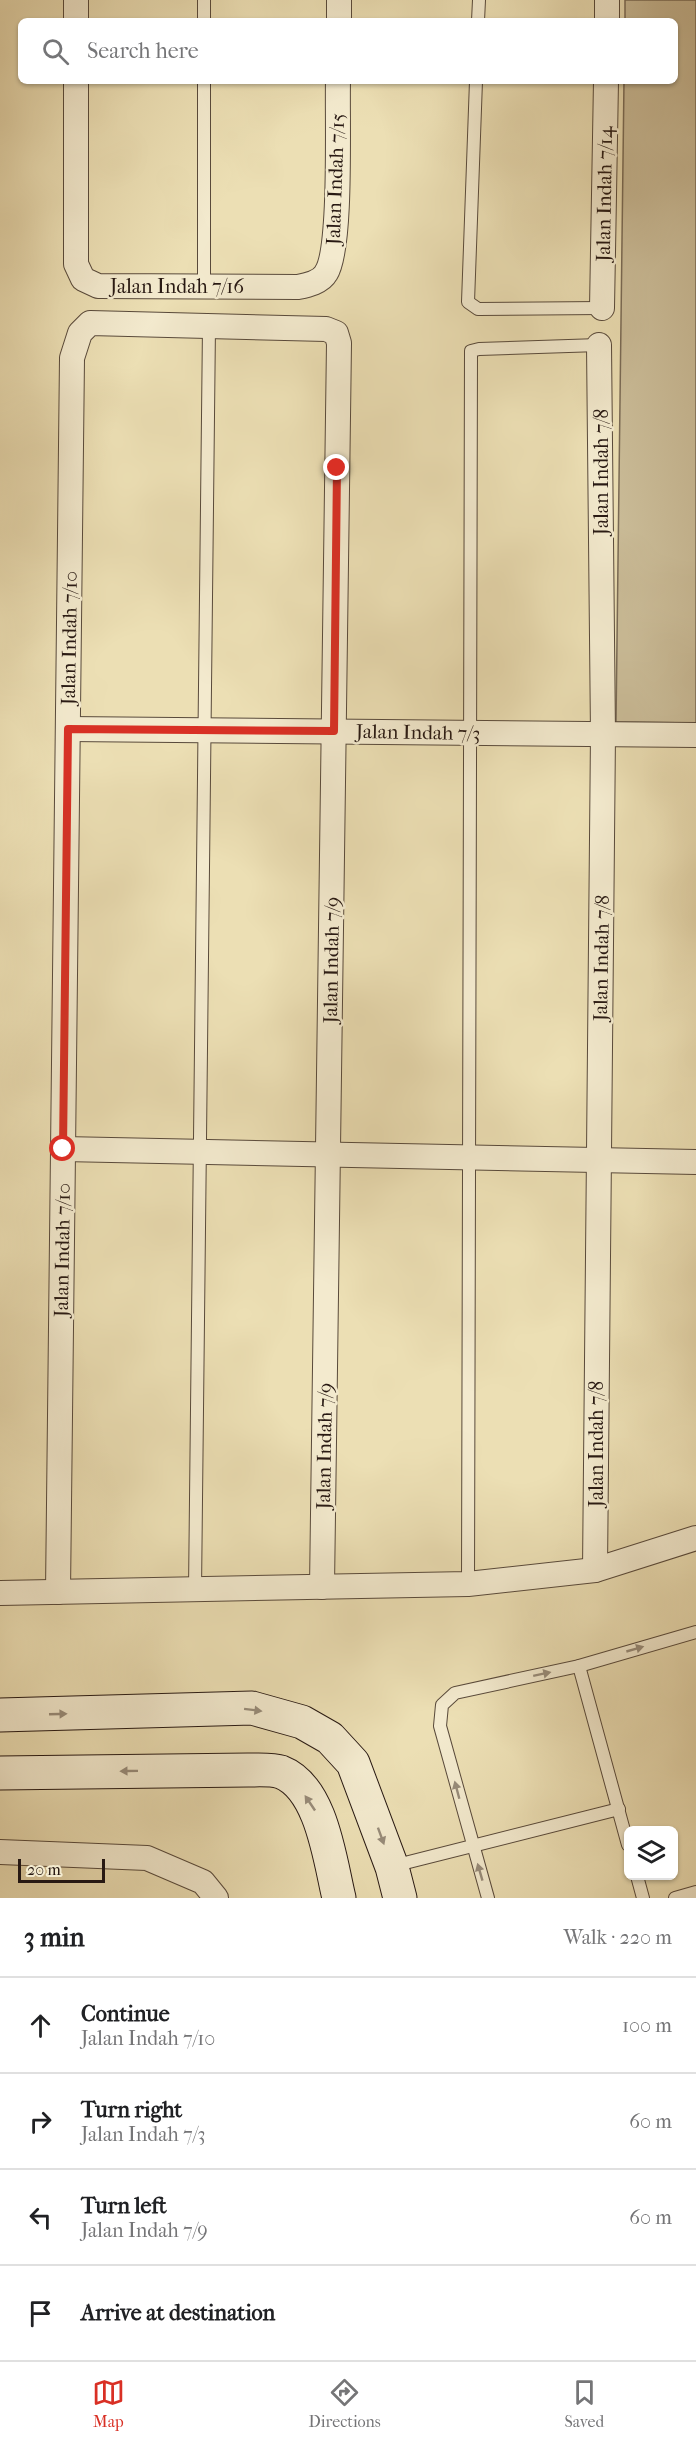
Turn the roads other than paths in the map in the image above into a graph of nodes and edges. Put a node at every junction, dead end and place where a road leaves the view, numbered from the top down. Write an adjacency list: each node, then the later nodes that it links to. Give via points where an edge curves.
1 (76, 0): 6 (street)
2 (204, 0): 7 (lane)
3 (339, 0): 8 (street)
4 (479, 0): 9 (lane)
5 (607, 0): 10 (street)
6 (76, 18)
7 (204, 18)
8 (339, 18)
9 (478, 18)
10 (607, 18)
11 (76, 84): 17 (street, Jalan Indah 7/16, via 78,273 98,286)
12 (204, 84): 17 (lane)
13 (338, 84): 16 (street, Jalan Indah 7/15, via 335,248)
14 (476, 84): 18 (lane, via 468,302 478,309)
15 (606, 84): 18 (street, Jalan Indah 7/14)
16 (325, 275): 17 (street, Jalan Indah 7/16, via 298,287)
17 (204, 285)
18 (602, 308)
19 (209, 326): 21 (street, Jalan Indah 7/10, via 90,323 80,333 72,358); 22 (lane); 23 (street, Jalan Indah 7/9, via 326,329 336,333 339,343)
20 (600, 345): 24 (lane, via 471,351); 25 (street, Jalan Indah 7/8)
21 (68, 729): 22 (street, Jalan Indah 7/3); 27 (street, Jalan Indah 7/10)
22 (205, 730): 23 (street, Jalan Indah 7/3); 28 (lane)
23 (334, 731): 24 (street, Jalan Indah 7/3); 29 (street, Jalan Indah 7/9)
24 (470, 732): 25 (street, Jalan Indah 7/3); 30 (lane)
25 (603, 734): 26 (street, Jalan Indah 7/3); 31 (street, Jalan Indah 7/8)
26 (696, 735)
27 (63, 1149): 28 (street); 38 (street, Jalan Indah 7/10)
28 (200, 1152): 29 (street); 37 (lane)
29 (328, 1154): 30 (street); 36 (street, Jalan Indah 7/9)
30 (469, 1157): 31 (street); 35 (lane)
31 (598, 1160): 32 (street); 34 (street, Jalan Indah 7/8)
32 (696, 1162)
33 (696, 1538): 34 (street)
34 (596, 1570): 35 (street)
35 (468, 1584): 36 (street)
36 (322, 1587): 37 (street)
37 (195, 1590): 38 (street)
38 (58, 1592): 39 (street)
39 (0, 1593)
40 (696, 1632): 41 (lane, one-way to 40)
41 (579, 1666): 44 (lane); 46 (lane, one-way to 41, via 440,1726 442,1706 455,1693)
42 (0, 1715): 48 (main road, one-way to 48, via 252,1708 303,1722 330,1738 353,1763)
43 (0, 1773): 52 (main road, one-way to 43, via 320,1817 300,1787 281,1772)
44 (619, 1809): 45 (lane); 46 (lane)
45 (624, 1829)
46 (473, 1847): 48 (lane); 54 (lane, one-way to 46)
47 (0, 1851): 51 (street, via 147,1858 203,1882)
48 (392, 1867): 53 (main road)
49 (638, 1880): 55 (lane)
50 (696, 1892): 56 (lane)
51 (216, 1898)
52 (339, 1898)
53 (400, 1898)
54 (488, 1898)
55 (643, 1898)
56 (675, 1898)

